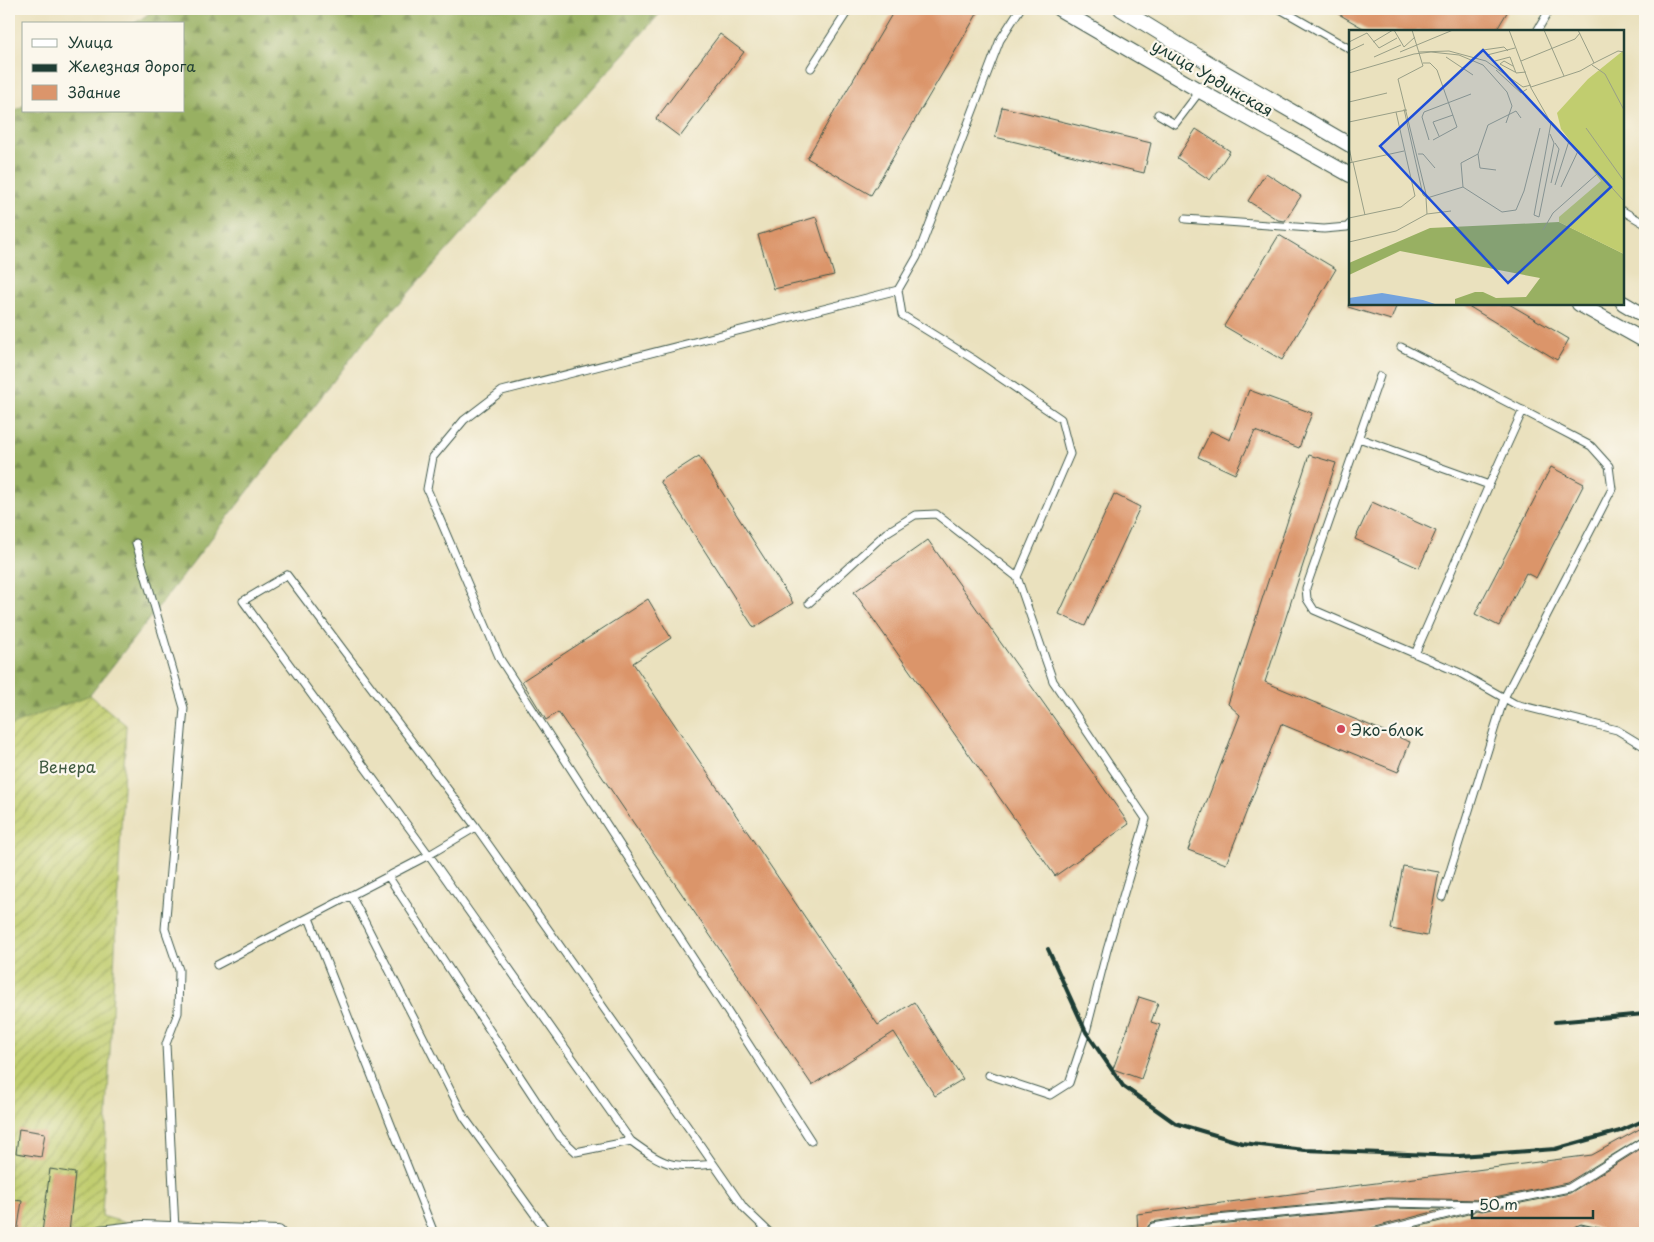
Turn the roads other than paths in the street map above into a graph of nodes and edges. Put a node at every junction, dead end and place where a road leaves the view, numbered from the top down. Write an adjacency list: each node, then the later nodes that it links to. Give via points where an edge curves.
1 (849, 9): 9 (lane)
2 (1020, 9): 18 (lane, via 1000,40 916,257)
3 (1059, 9): 10 (street, улица Урдинская)
4 (1120, 9): 12 (street)
5 (1280, 9): 8 (lane)
6 (1550, 9): 7 (lane)
7 (1538, 30)
8 (1349, 48)
9 (811, 68)
10 (1200, 91): 11 (lane, via 1175,124); 13 (street, улица Урдинская)
11 (1158, 114)
12 (1349, 144)
13 (1349, 173)
14 (1624, 212): 16 (lane)
15 (1185, 218): 17 (lane, via 1324,229)
16 (1645, 224)
17 (1349, 225)
18 (898, 290): 29 (lane, via 902,315 1062,419 1070,454); 44 (lane, via 502,391 464,420 434,457 427,489 500,659)
19 (1624, 304): 21 (street)
20 (1581, 305): 22 (street)
21 (1645, 316)
22 (1645, 341)
23 (1401, 347): 25 (lane)
24 (1380, 376): 26 (lane)
25 (1523, 410): 27 (lane); 32 (lane, via 1591,446 1609,466 1612,489)
26 (1359, 438): 27 (lane); 31 (lane, via 1306,588 1307,599 1314,610)
27 (1489, 485): 31 (lane)
28 (136, 543): 48 (lane, via 184,708 165,929 179,970 178,1013 166,1044)
29 (1017, 577): 30 (lane, via 936,514 915,515 886,533); 41 (lane, via 1053,681 1146,819 1069,1083 1050,1095)
30 (809, 603)
31 (1415, 654): 32 (lane, via 1460,673)
32 (1504, 698): 33 (lane, via 1515,704 1617,730); 38 (lane)
33 (1645, 747)
34 (476, 827): 35 (lane); 35 (lane, via 287,575 243,601); 45 (lane)
35 (429, 855): 36 (lane); 43 (lane)
36 (388, 876): 37 (lane); 43 (lane, via 560,1137 576,1152)
37 (351, 896): 39 (lane); 52 (lane, via 464,1116)
38 (1442, 897)
39 (309, 918): 40 (lane); 51 (lane)
40 (217, 965)
41 (989, 1075)
42 (1645, 1140): 46 (lane, via 1569,1188)
43 (631, 1141): 45 (lane, via 657,1160 682,1168)
44 (811, 1141)
45 (713, 1164): 53 (lane, via 744,1208)
46 (1485, 1205): 54 (lane, via 1388,1203 1185,1222 1153,1227); 55 (lane)
47 (1580, 1229): 56 (lane)
48 (175, 1230): 49 (street, via 143,1228); 50 (street)
49 (100, 1233)
50 (278, 1233)
51 (434, 1233)
52 (548, 1233)
53 (770, 1233)
54 (1152, 1233)
55 (1374, 1233)
56 (1598, 1233)

